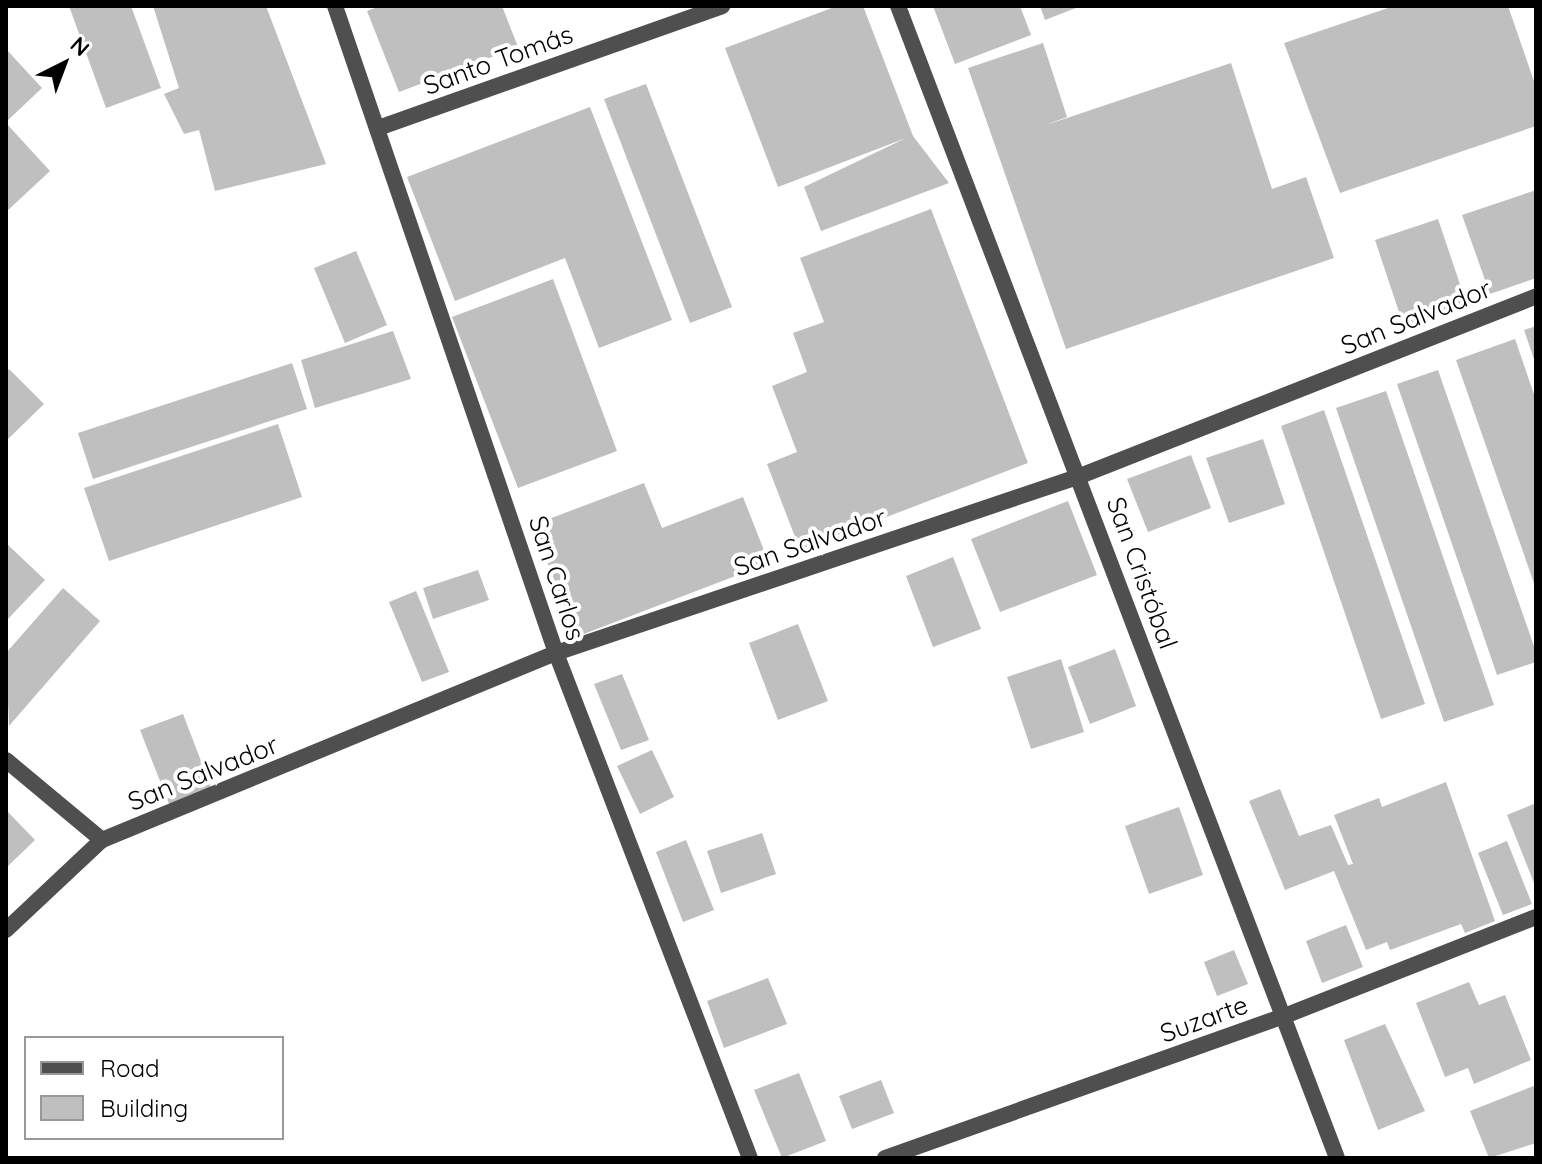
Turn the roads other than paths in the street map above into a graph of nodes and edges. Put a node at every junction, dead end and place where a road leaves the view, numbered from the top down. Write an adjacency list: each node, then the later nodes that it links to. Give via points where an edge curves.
1 (335, 6): 4 (street, San Carlos)
2 (722, 6): 4 (street, Santo Tomás)
3 (898, 6): 6 (street, San Cristóbal)
4 (381, 127): 7 (street, San Carlos)
5 (1536, 296): 6 (street, San Salvador)
6 (1080, 476): 7 (street, San Salvador); 12 (street, San Cristóbal)
7 (556, 653): 9 (street, San Salvador); 13 (street, San Carlos)
8 (6, 760): 9 (street)
9 (102, 840): 11 (street)
10 (1536, 917): 12 (street, Suzarte)
11 (6, 930)
12 (1282, 1017): 14 (street, Suzarte); 15 (street, San Cristóbal)
13 (750, 1158)
14 (885, 1158)
15 (1337, 1158)

